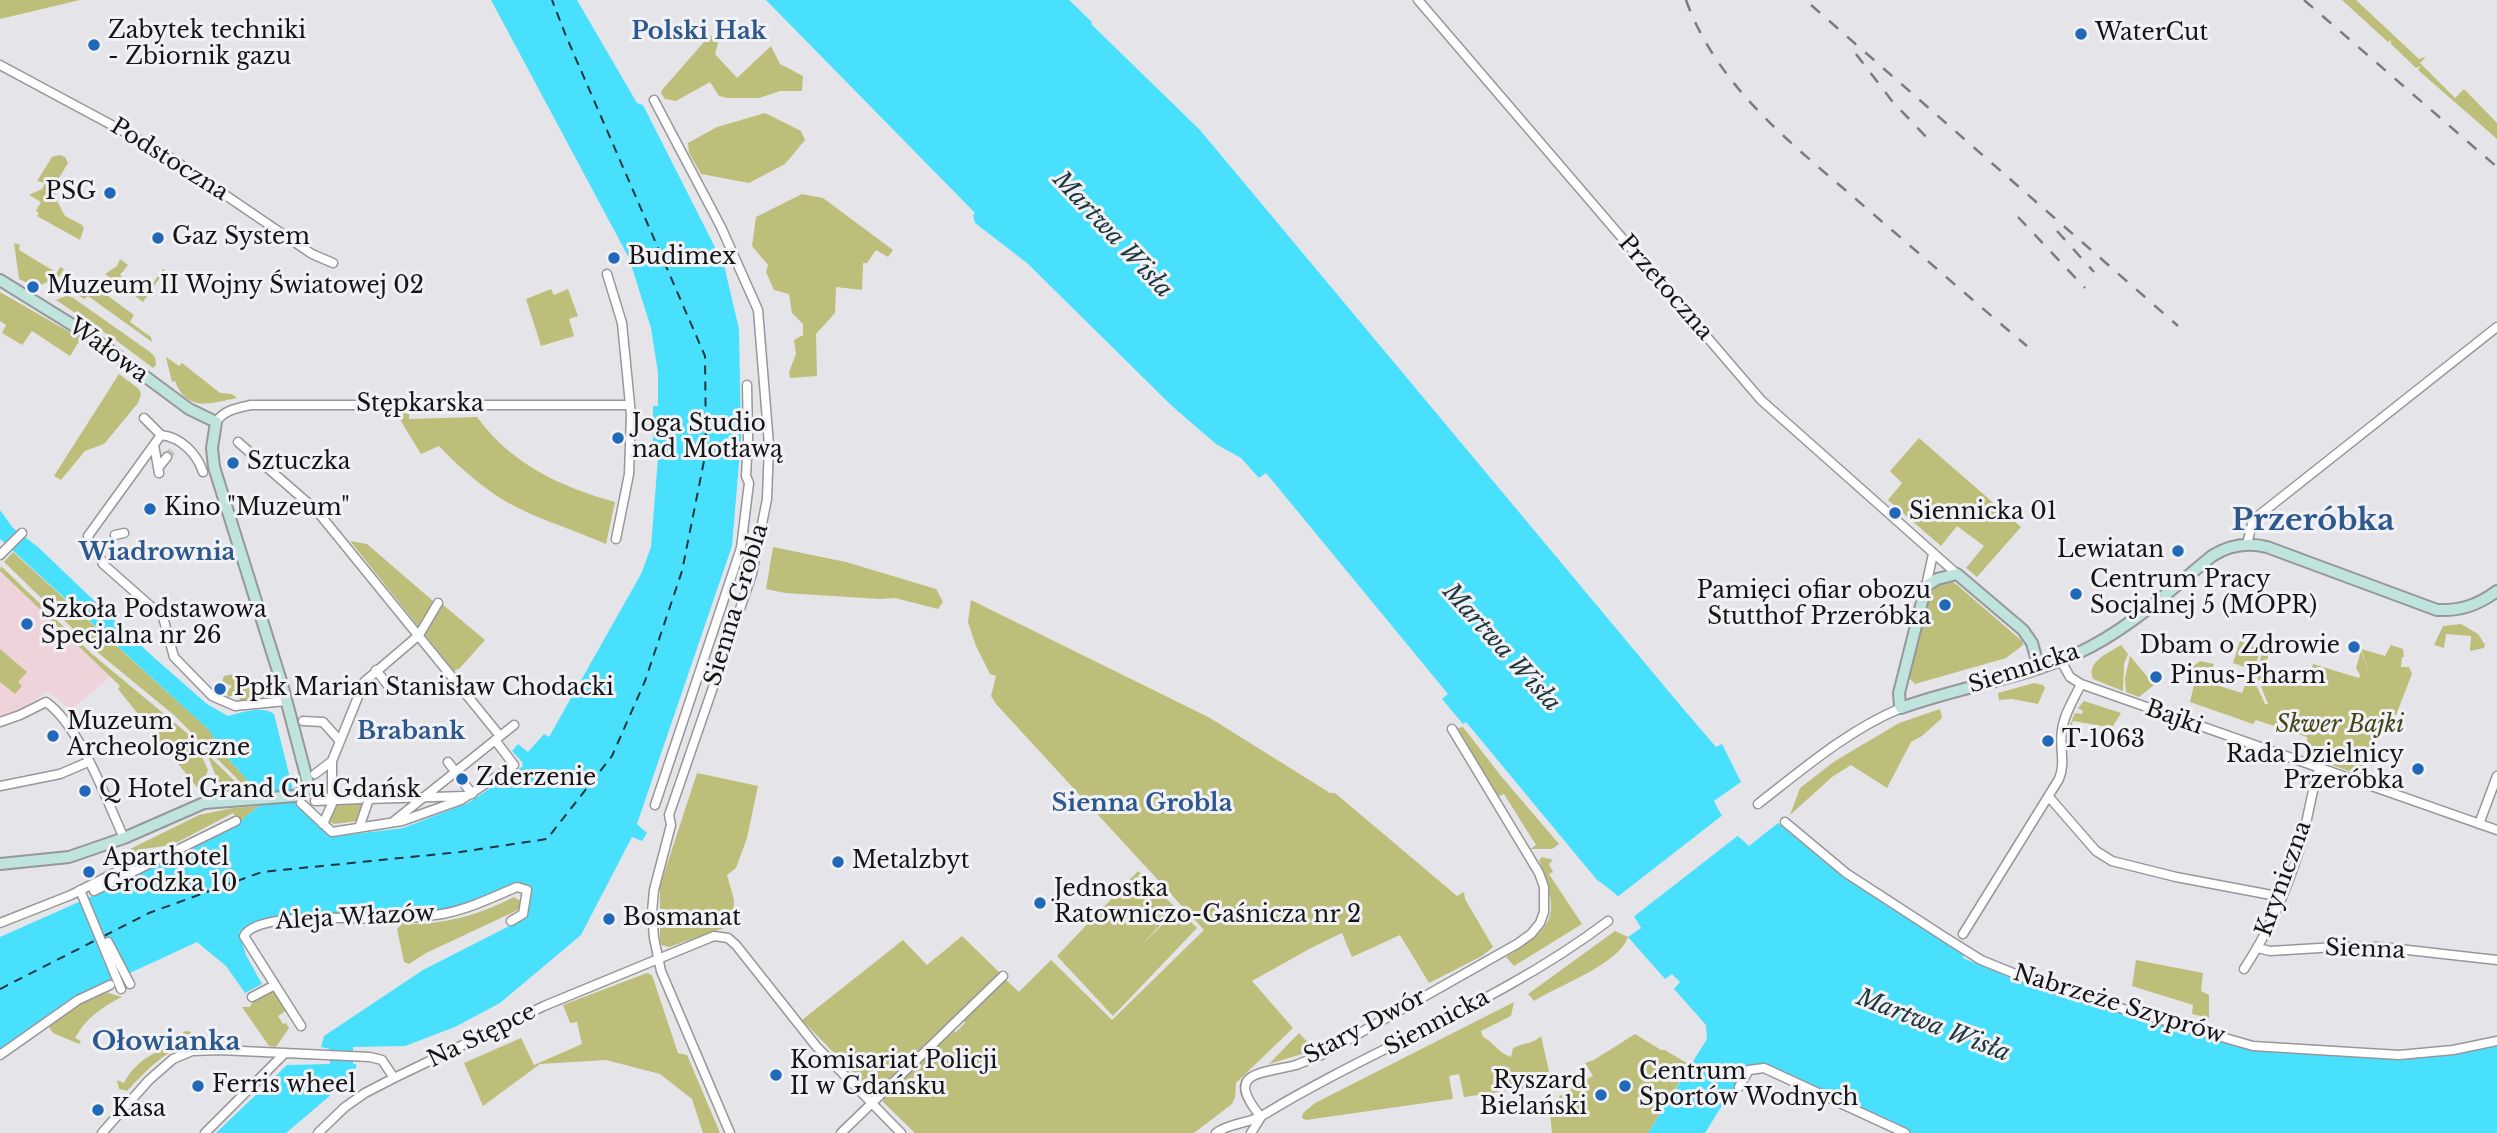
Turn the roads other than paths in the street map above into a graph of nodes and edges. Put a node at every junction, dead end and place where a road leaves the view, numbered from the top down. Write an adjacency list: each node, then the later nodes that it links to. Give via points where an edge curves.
1 (1418, 0): 21 (street, Przetoczna, via 1762,400)
2 (0, 65): 4 (street, Podstoczna, via 162,152)
3 (654, 100): 74 (street, Sienna Grobla, via 721,227 758,310 769,460 766,511 752,574 669,815 671,825 652,912)
4 (333, 263)
5 (607, 274): 9 (street, via 622,323)
6 (0, 279): 11 (street, Wałowa, via 92,337 189,409)
7 (2497, 327): 19 (street, via 2258,516)
8 (747, 385): 56 (street, via 749,482 741,548)
9 (629, 405): 11 (street, Stępkarska, via 251,405 233,408); 18 (street, via 629,474)
10 (144, 418): 12 (street)
11 (216, 422): 32 (street, via 214,467)
12 (161, 435): 14 (street); 16 (street, via 171,436 176,446 198,457)
13 (238, 442): 26 (street, via 317,511)
14 (154, 445): 15 (street, via 158,470); 32 (street, via 88,536 90,545 103,564 163,617 174,657 212,696 235,706)
15 (167, 457)
16 (203, 472)
17 (22, 533): 20 (street)
18 (616, 539)
19 (2247, 544): 24 (street, via 2437,610 2476,604); 27 (street, Siennicka, via 2212,556 2124,626)
20 (1, 554)
21 (1933, 554): 22 (street, Przetoczna); 23 (street)
22 (1957, 574): 23 (street); 28 (street, Przetoczna, via 2023,630)
23 (1926, 586): 33 (street, via 1899,693)
24 (2497, 591)
25 (438, 603): 26 (street)
26 (419, 635): 29 (street); 38 (street)
27 (2061, 661): 28 (street, Siennicka); 30 (street, Bajki, via 2070,677)
28 (2039, 668): 33 (street, Siennicka)
29 (376, 670): 31 (street); 39 (street, via 364,682)
30 (2081, 684): 43 (street, Bajki); 50 (street, via 2065,716 2062,773)
31 (393, 692)
32 (286, 701): 52 (street, via 308,783)
33 (1901, 708): 55 (street, Siennicka, via 1827,750)
34 (0, 722): 41 (street, via 46,702 70,730)
35 (303, 722): 39 (street, via 323,722)
36 (514, 725): 38 (street)
37 (1452, 729): 87 (street, Stary Dwór, via 1539,873 1545,901 1539,923 1517,944 1321,1055 1251,1076 1245,1092)
38 (498, 738): 44 (street); 48 (street, via 514,765)
39 (340, 741): 40 (street)
40 (332, 761): 45 (street); 53 (street)
41 (88, 762): 47 (street, via 60,774); 64 (street)
42 (448, 762): 44 (street)
43 (2319, 769): 61 (street, Bajki); 68 (street, Kryniczna)
44 (455, 772): 48 (street); 49 (street)
45 (315, 774)
46 (2497, 776): 61 (street)
47 (0, 786)
48 (470, 795): 49 (street); 59 (street)
49 (424, 797): 51 (street); 59 (street)
50 (2049, 797): 68 (street, via 2096,851 2112,861); 72 (street)
51 (366, 799): 53 (street); 62 (street)
52 (298, 800): 60 (street); 64 (street, via 204,803)
53 (332, 800): 54 (street); 60 (street)
54 (315, 801)
55 (1758, 804)
56 (655, 805)
57 (236, 821): 67 (street)
58 (1785, 822): 81 (street, Nabrzeże Szyprów, via 1846,873 1981,960 2050,988 2253,1046 2399,1055)
59 (392, 823): 62 (street)
60 (323, 824): 62 (street, via 332,832)
61 (2479, 824): 63 (street, Bajki)
62 (359, 828)
63 (2497, 830)
64 (124, 838): 65 (street, via 69,857)
65 (0, 864)
66 (130, 864): 67 (street)
67 (85, 891): 71 (street); 83 (street, via 124,986 78,1000)
68 (2282, 897): 73 (street, Kryniczna)
69 (511, 921): 78 (street, Aleja Włazów, via 523,914 524,887 442,914 258,924 244,936)
70 (1608, 921): 87 (street, Siennicka, via 1521,979)
71 (0, 923)
72 (1963, 934)
73 (2258, 948): 75 (street, Sienna, via 2381,947); 76 (street)
74 (658, 958): 84 (street, Na Stępce); 86 (street, Na Stępce, via 713,936 728,938 816,1046); 91 (street, Sienna Grobla)
75 (2497, 960)
76 (2244, 969)
77 (1003, 976): 86 (street)
78 (275, 985): 79 (street); 80 (street, Aleja Włazów)
79 (251, 997)
80 (301, 1026)
81 (2497, 1041)
82 (285, 1053): 84 (street, via 382,1060); 88 (street, via 203,1050 174,1059); 89 (street)
83 (0, 1055)
84 (394, 1078): 90 (street, Na Stępce, via 345,1107)
85 (1739, 1087): 96 (street, via 1749,1070 1764,1068)
86 (871, 1103): 92 (street); 93 (street, Na Stępce)
87 (1261, 1117): 94 (street, Siennicka); 95 (street, Siennicka)
88 (102, 1133)
89 (205, 1133)
90 (318, 1133)
91 (730, 1133)
92 (841, 1133)
93 (901, 1133)
94 (1216, 1133)
95 (1251, 1133)
96 (1905, 1133)

